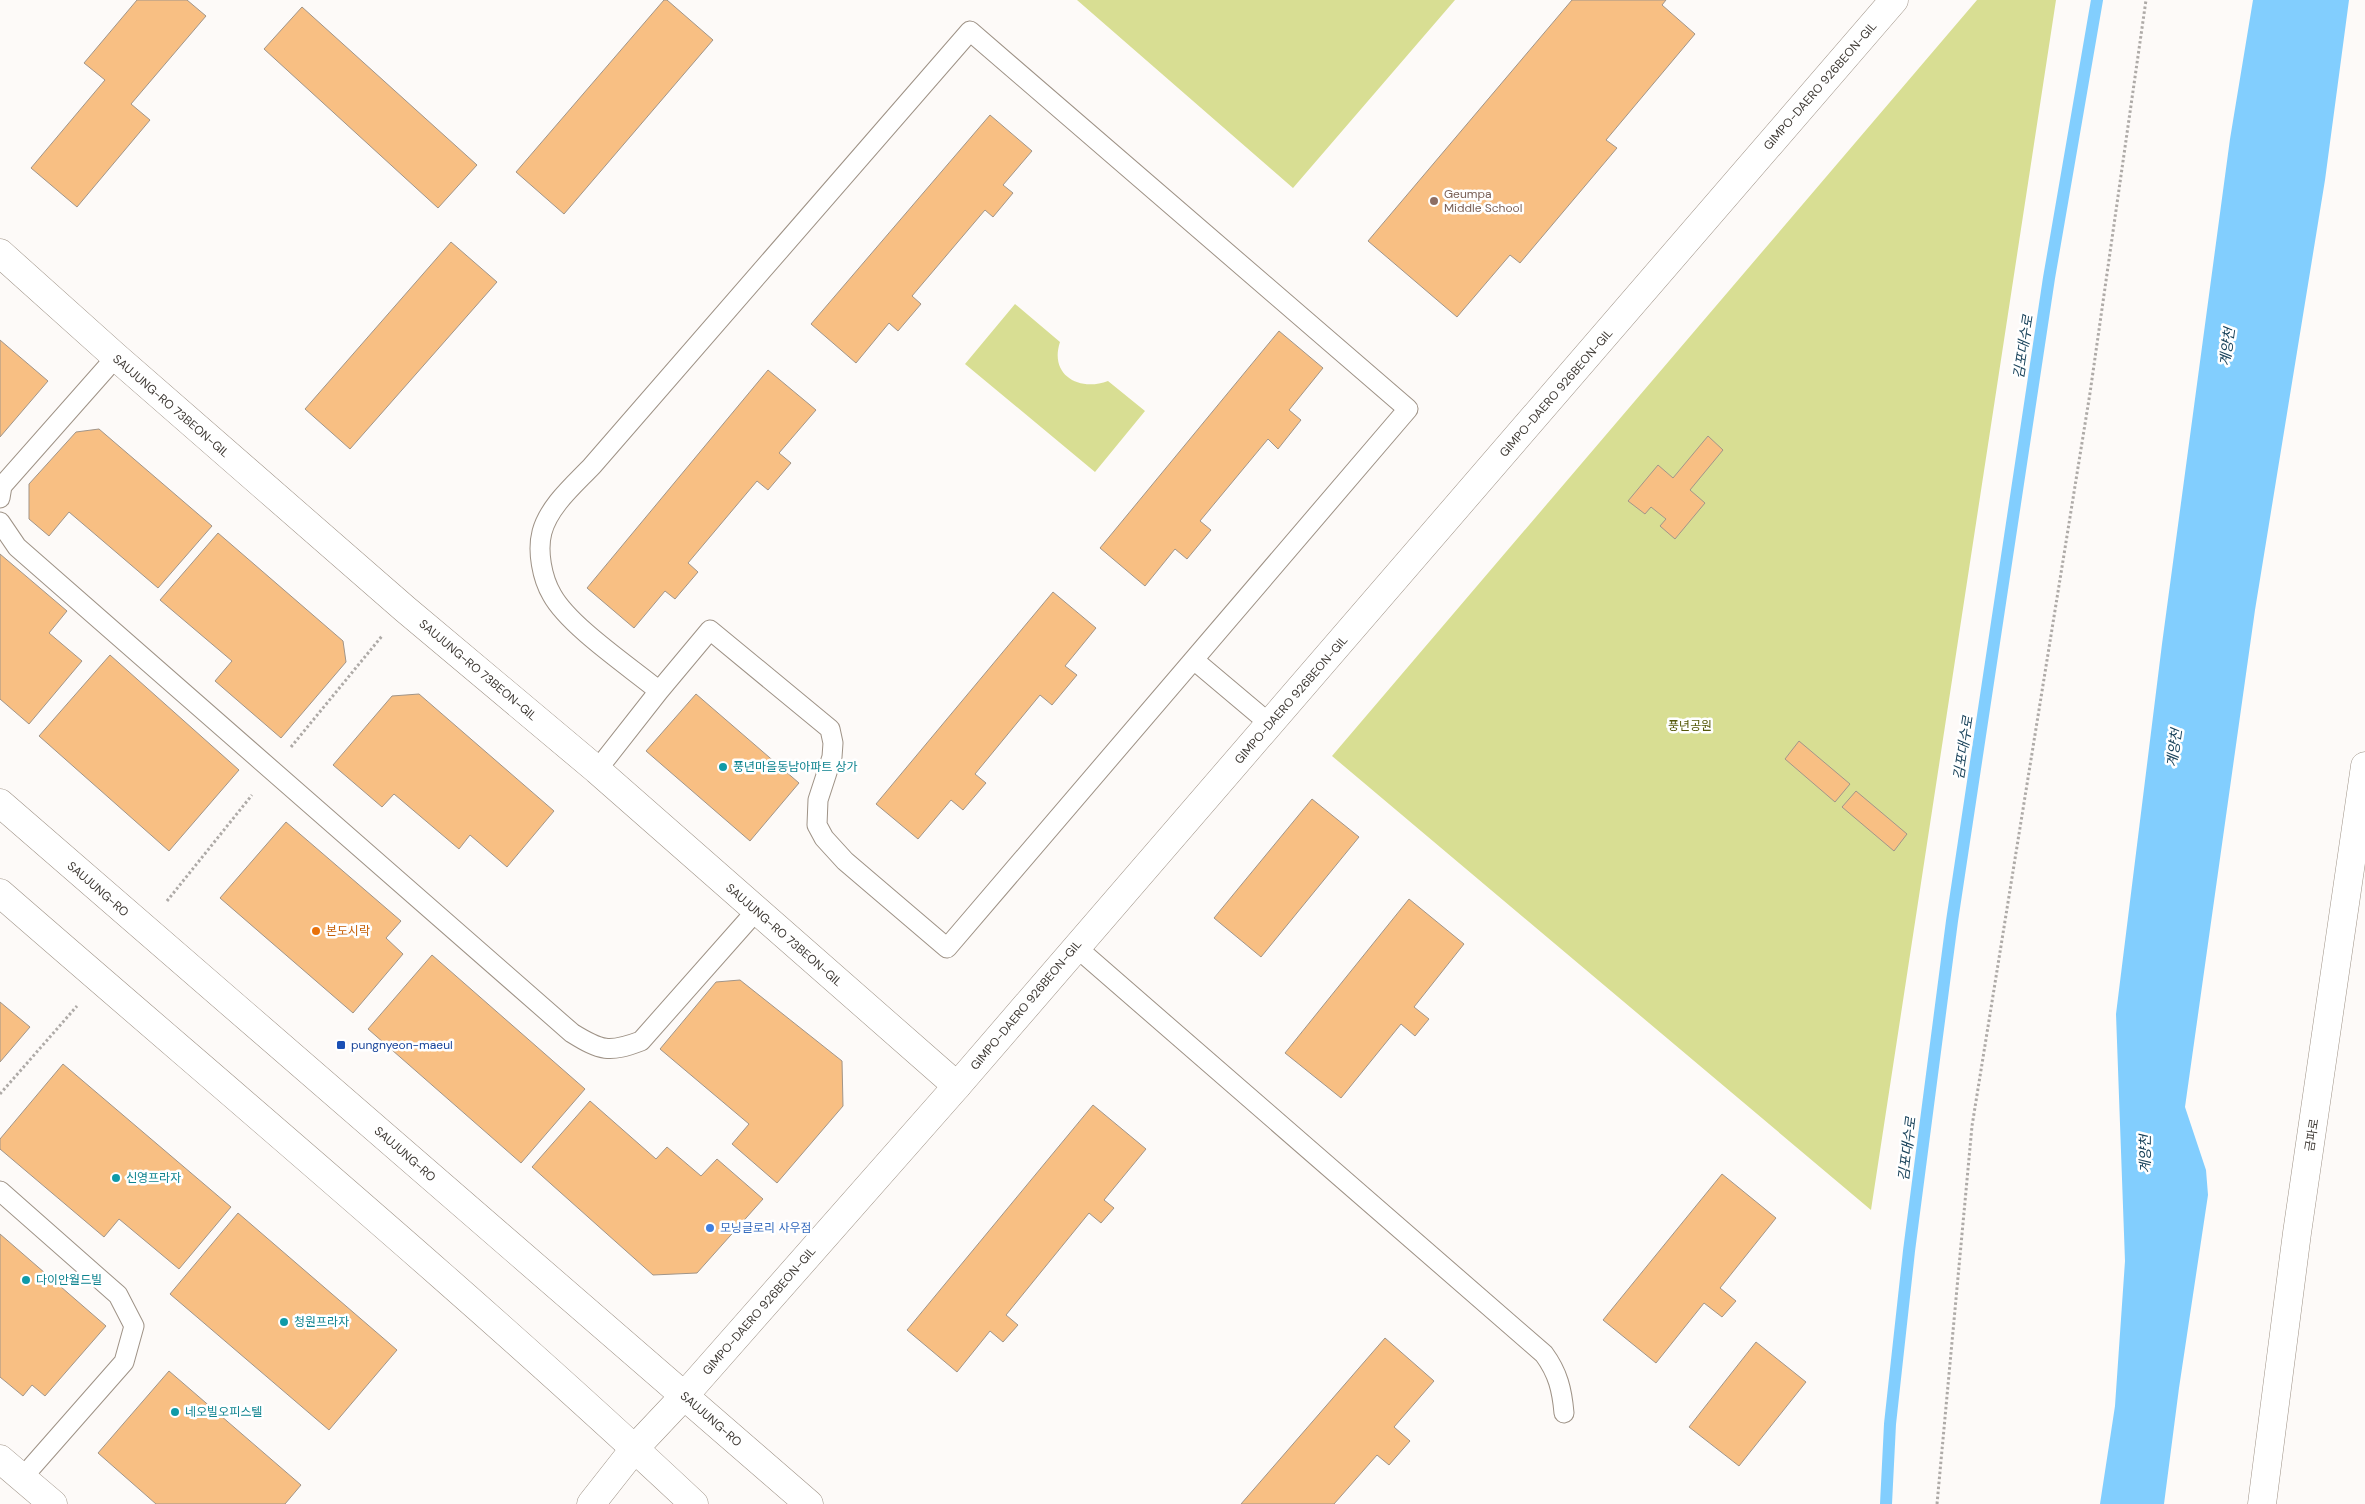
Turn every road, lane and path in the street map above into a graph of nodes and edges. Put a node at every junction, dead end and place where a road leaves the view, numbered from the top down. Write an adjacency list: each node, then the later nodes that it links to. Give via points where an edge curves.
1 (1894, 0): 10 (street, GIMPO-DAERO 926BEON-GIL)
2 (2146, 0): 32 (path, via 2088,403 1972,1126)
3 (0, 253): 4 (street, SAUJUNG-RO 73BEON-GIL)
4 (116, 357): 5 (lane, via 2,486); 7 (street, SAUJUNG-RO 73BEON-GIL)
5 (0, 498)
6 (0, 522): 12 (lane, via 17,547)
7 (405, 609): 12 (path); 13 (street, SAUJUNG-RO 73BEON-GIL)
8 (1194, 660): 9 (lane, via 946,948 845,861 817,825 818,800 832,757 830,729 710,630); 9 (lane, via 1408,409 970,31 564,495 542,532 543,570 552,595 574,621); 10 (lane)
9 (659, 691): 13 (lane)
10 (1270, 724): 18 (street, GIMPO-DAERO 926BEON-GIL)
11 (2365, 766): 33 (street, 금파로, via 2297,1233)
12 (273, 769): 16 (lane, via 572,1033 592,1046 617,1050 641,1041); 17 (path)
13 (597, 770): 16 (street, SAUJUNG-RO 73BEON-GIL)
14 (0, 803): 17 (street, SAUJUNG-RO)
15 (0, 893): 19 (street)
16 (756, 911): 20 (street, SAUJUNG-RO 73BEON-GIL)
17 (145, 929): 23 (street, SAUJUNG-RO)
18 (1076, 947): 20 (street, GIMPO-DAERO 926BEON-GIL); 24 (lane, via 1538,1349 1554,1368 1560,1383)
19 (100, 980): 21 (path); 25 (street)
20 (957, 1086): 23 (street, GIMPO-DAERO 926BEON-GIL)
21 (0, 1094)
22 (0, 1191): 27 (lane, via 118,1295 134,1326 124,1362)
23 (684, 1396): 25 (street, GIMPO-DAERO 926BEON-GIL); 31 (street, SAUJUNG-RO)
24 (1564, 1413)
25 (635, 1448): 29 (street, GIMPO-DAERO 926BEON-GIL); 30 (street)
26 (0, 1459): 27 (street)
27 (22, 1478): 28 (street)
28 (53, 1504)
29 (590, 1504)
30 (694, 1504)
31 (809, 1504)
32 (1937, 1504)
33 (2262, 1504)

